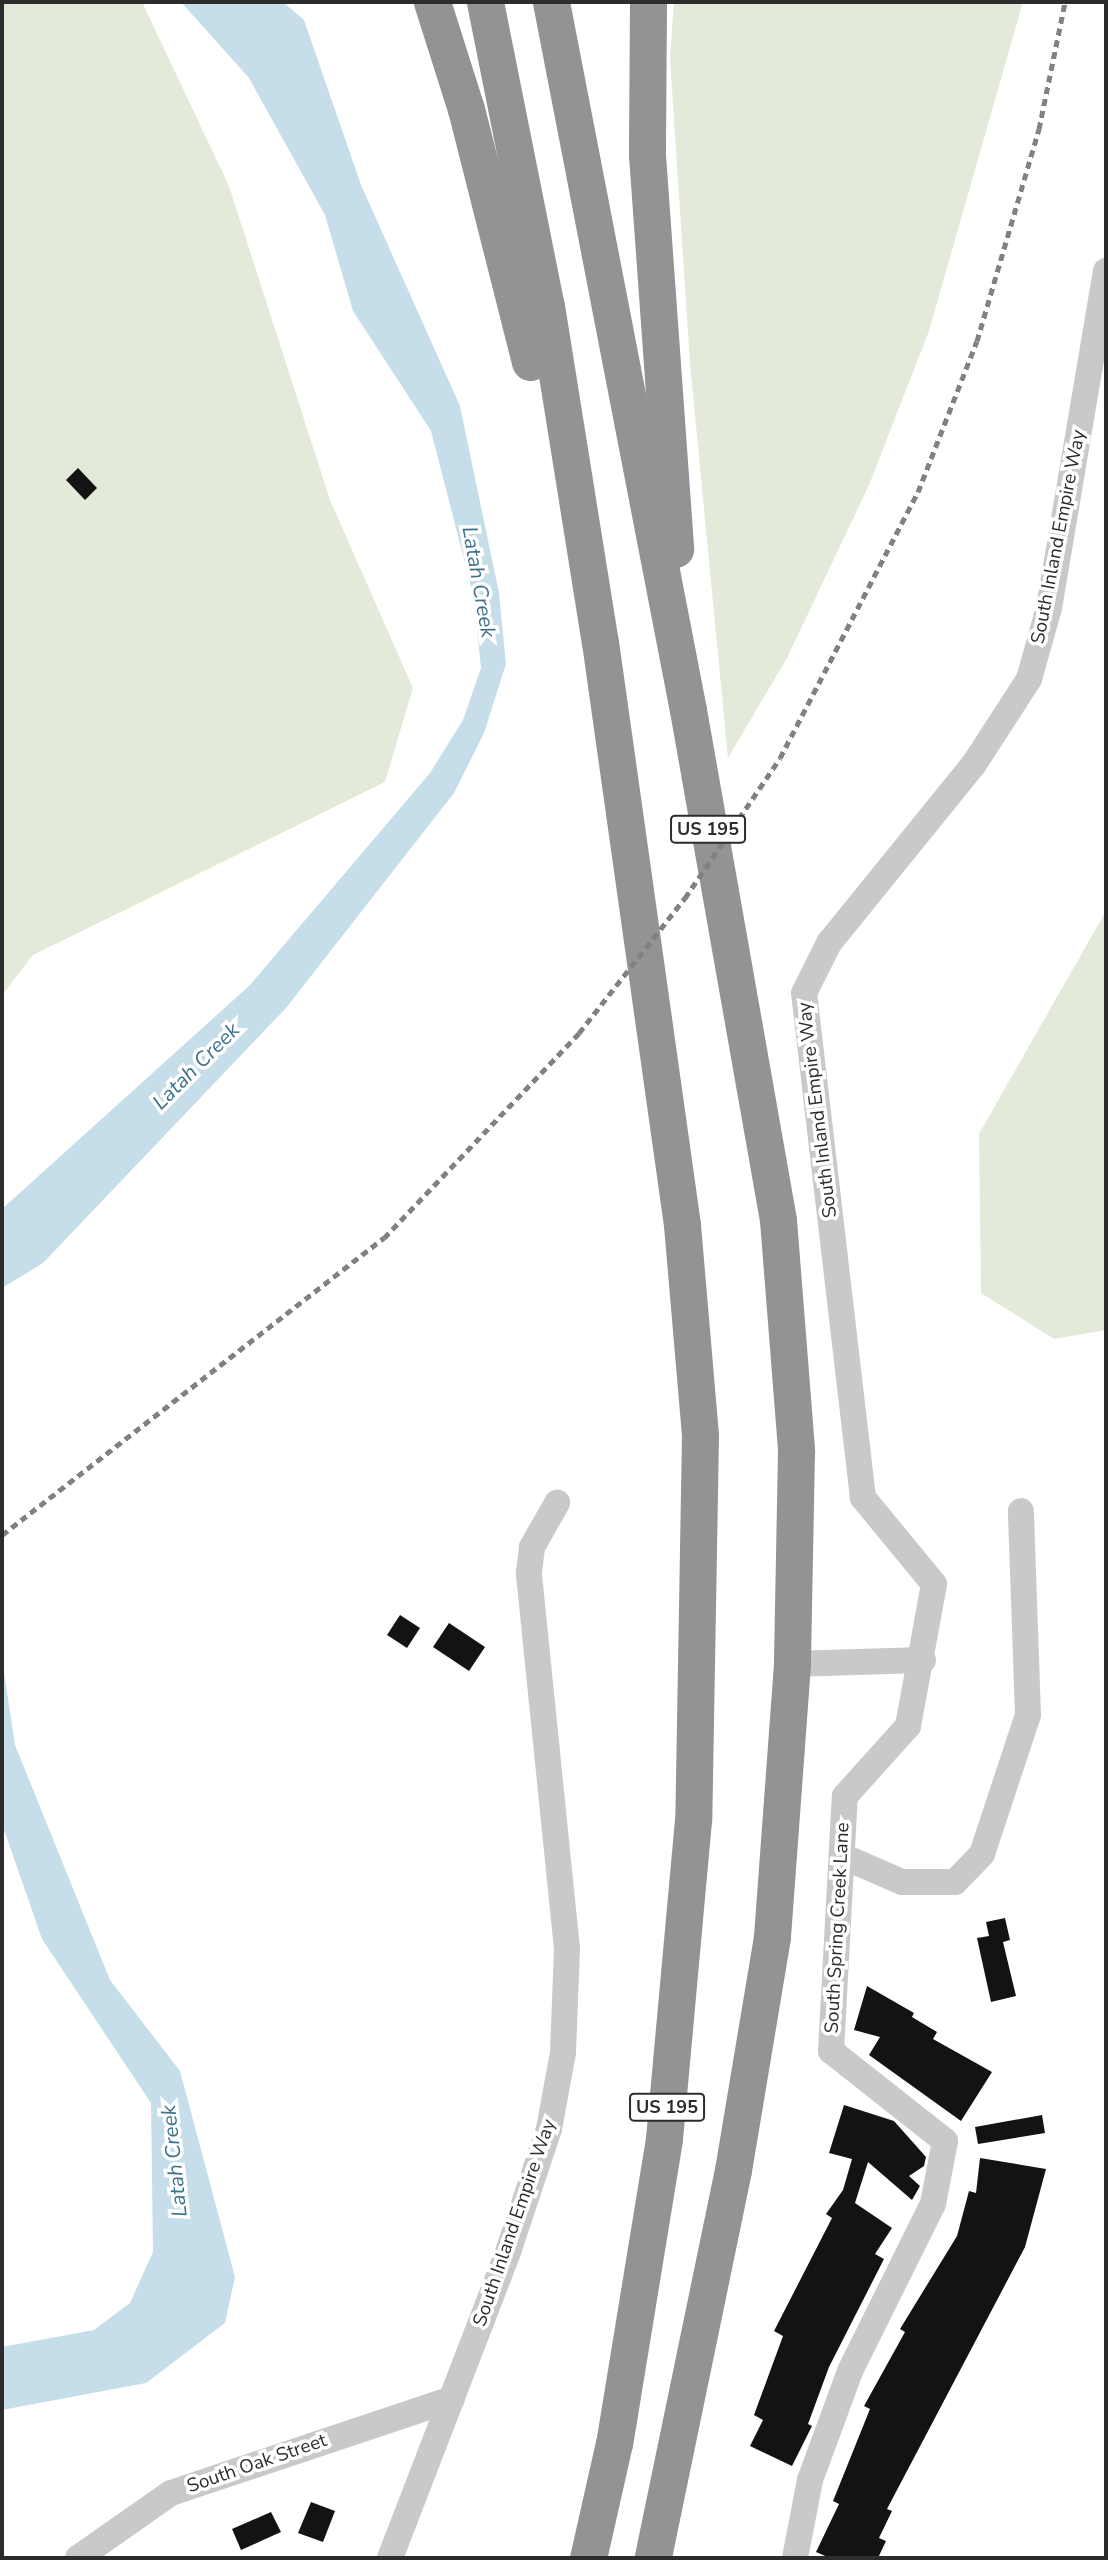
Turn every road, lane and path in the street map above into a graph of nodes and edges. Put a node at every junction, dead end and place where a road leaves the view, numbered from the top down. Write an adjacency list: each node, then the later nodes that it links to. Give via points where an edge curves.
1 (432, 2): 7 (highway, via 521,315 568,579)
2 (485, 2): 7 (highway, US 195, via 546,306)
3 (551, 2): 6 (highway, US 195)
4 (646, 2): 6 (highway, via 650,220)
5 (1106, 271): 10 (street, South Inland Empire Way, via 1049,608 1029,679 974,764 828,943 804,993 863,1498 934,1584)
6 (688, 710): 11 (highway, US 195, via 778,1220 796,1451)
7 (610, 715): 16 (highway, US 195, via 682,1225 700,1435 699,1637 694,1819 664,2139 614,2443)
8 (557, 1503): 13 (street, South Inland Empire Way, via 532,1547 529,1572 567,1949 563,2053 549,2129)
9 (1021, 1511): 12 (street, via 1028,1715 982,1854 955,1882 902,1882)
10 (923, 1660): 11 (street); 12 (street, South Spring Creek Lane, via 908,1726 845,1796)
11 (792, 1664): 17 (highway, US 195, via 772,1937 733,2170)
12 (842, 1856): 18 (street, South Spring Creek Lane, via 831,2051 945,2141 933,2204 850,2371 810,2480)
13 (452, 2399): 14 (street, South Oak Street, via 171,2493); 15 (street, South Inland Empire Way)
14 (78, 2558)
15 (390, 2558)
16 (588, 2558)
17 (653, 2558)
18 (795, 2558)

